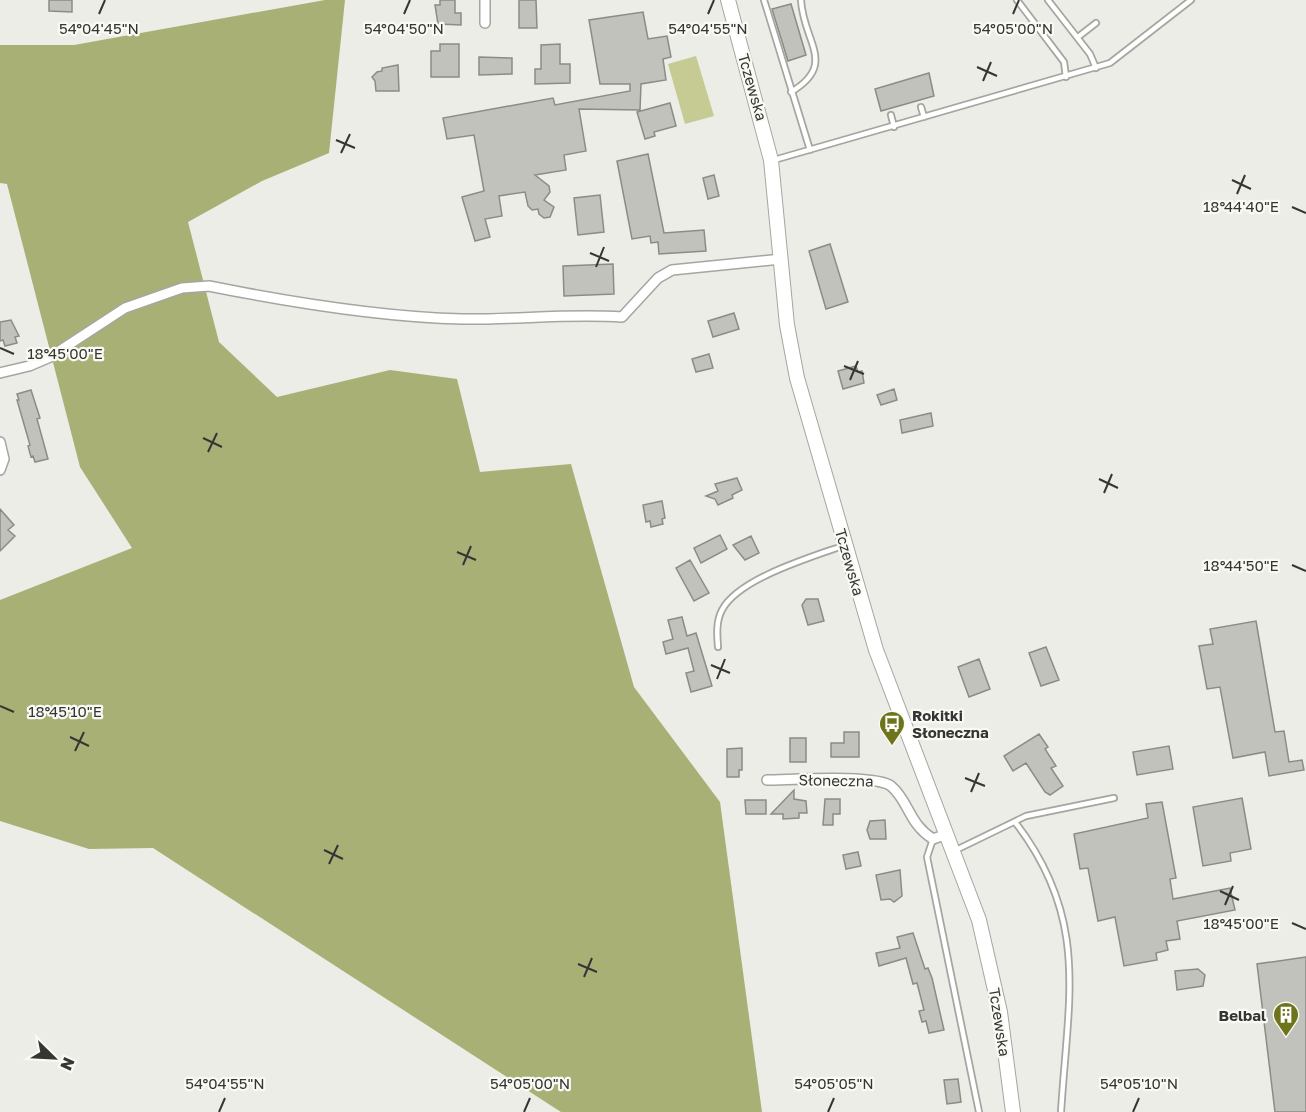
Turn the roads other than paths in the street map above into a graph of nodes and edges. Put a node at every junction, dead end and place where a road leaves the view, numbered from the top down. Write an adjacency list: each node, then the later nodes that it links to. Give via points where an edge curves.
1 (484, 0): 8 (street)
2 (728, 0): 19 (street, Tczewska)
3 (764, 0): 13 (lane)
4 (801, 0): 13 (lane, via 816,58 815,72 809,81)
5 (1017, 0): 12 (lane, via 1064,62)
6 (1048, 0): 10 (lane)
7 (1191, 0): 11 (lane, via 1114,60)
8 (486, 23)
9 (1096, 23): 10 (lane)
10 (1078, 37): 11 (lane)
11 (1096, 68): 12 (lane)
12 (1066, 77): 16 (lane)
13 (791, 92): 18 (lane)
14 (921, 107): 16 (lane)
15 (891, 116): 17 (lane)
16 (924, 117): 17 (lane)
17 (894, 127): 18 (lane)
18 (810, 150): 19 (lane)
19 (771, 160): 20 (street, Tczewska)
20 (782, 259): 21 (street, via 672,270 658,278 622,317 461,319 336,307 192,286 125,308 50,357); 24 (street, Tczewska, via 792,356)
21 (0, 373)
22 (0, 442): 23 (street, via 4,459)
23 (0, 470)
24 (845, 545): 25 (lane, via 777,570 738,593 721,612); 29 (street, Tczewska)
25 (718, 647)
26 (767, 780): 29 (street, Słoneczna, via 879,780 896,790 919,830)
27 (1114, 798): 28 (lane, via 1026,816)
28 (1015, 822): 30 (lane); 33 (lane, via 1035,847 1055,887 1070,947)
29 (940, 837): 30 (street, Tczewska); 31 (lane, via 927,857)
30 (954, 851): 32 (street, Tczewska, via 994,977)
31 (979, 1112)
32 (1013, 1112)
33 (1061, 1112)

